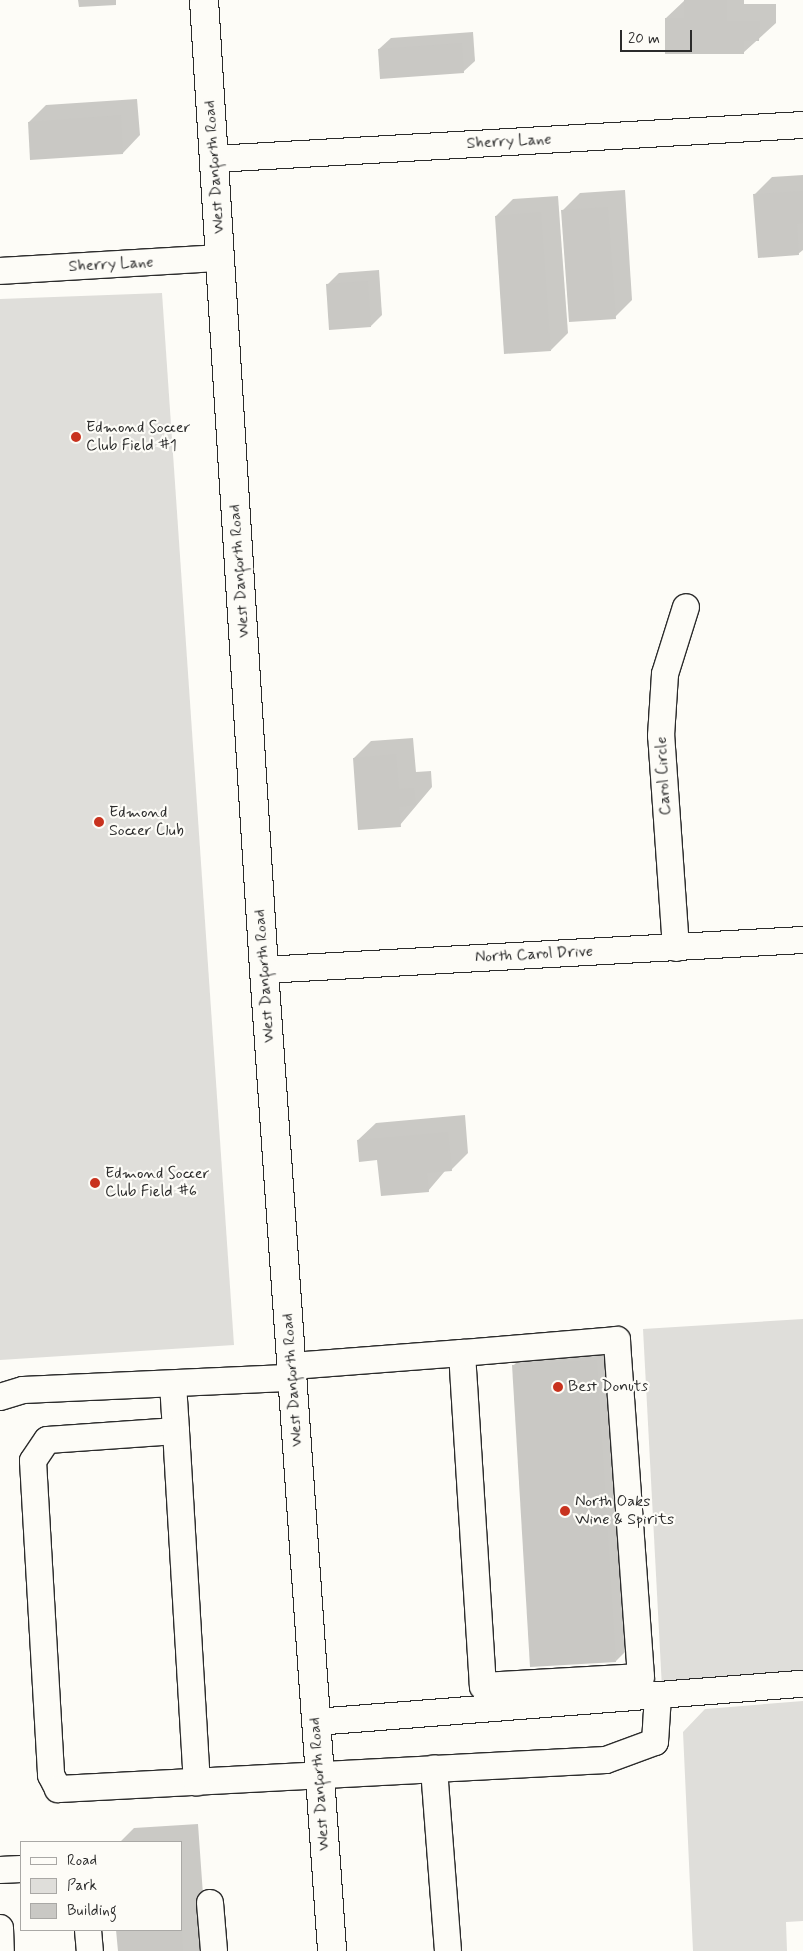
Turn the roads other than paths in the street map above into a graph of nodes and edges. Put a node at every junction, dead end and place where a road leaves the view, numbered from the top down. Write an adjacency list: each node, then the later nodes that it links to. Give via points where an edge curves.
1 (204, 0): 3 (main road, West Danforth Road)
2 (803, 124): 3 (street, Sherry Lane)
3 (214, 159): 4 (main road, West Danforth Road)
4 (221, 258): 5 (street, Sherry Lane); 9 (main road, West Danforth Road)
5 (0, 271)
6 (686, 608): 8 (street, Carol Circle, via 665,674 661,736)
7 (803, 940): 8 (street, North Carol Drive)
8 (676, 948): 9 (street, North Carol Drive)
9 (264, 970): 11 (main road, West Danforth Road)
10 (462, 1353): 10 (street, via 483,1686 641,1677 617,1340); 11 (street)
11 (292, 1372): 12 (street); 17 (main road, West Danforth Road)
12 (173, 1384): 13 (street, via 23,1390); 14 (street)
13 (0, 1397)
14 (176, 1431): 20 (street); 20 (street, via 47,1440 33,1462 51,1775 58,1789)
15 (803, 1684): 16 (street)
16 (658, 1695): 17 (street); 18 (street, via 655,1742 606,1760)
17 (316, 1722): 19 (main road, West Danforth Road)
18 (434, 1769): 19 (street); 30 (street)
19 (320, 1773): 20 (street); 29 (main road, West Danforth Road)
20 (198, 1782)
21 (20, 1869): 22 (street)
22 (0, 1870)
23 (210, 1903): 28 (street)
24 (0, 1928): 26 (street)
25 (88, 1931): 27 (street)
26 (1, 1951)
27 (90, 1951)
28 (214, 1951)
29 (332, 1951)
30 (448, 1951)

